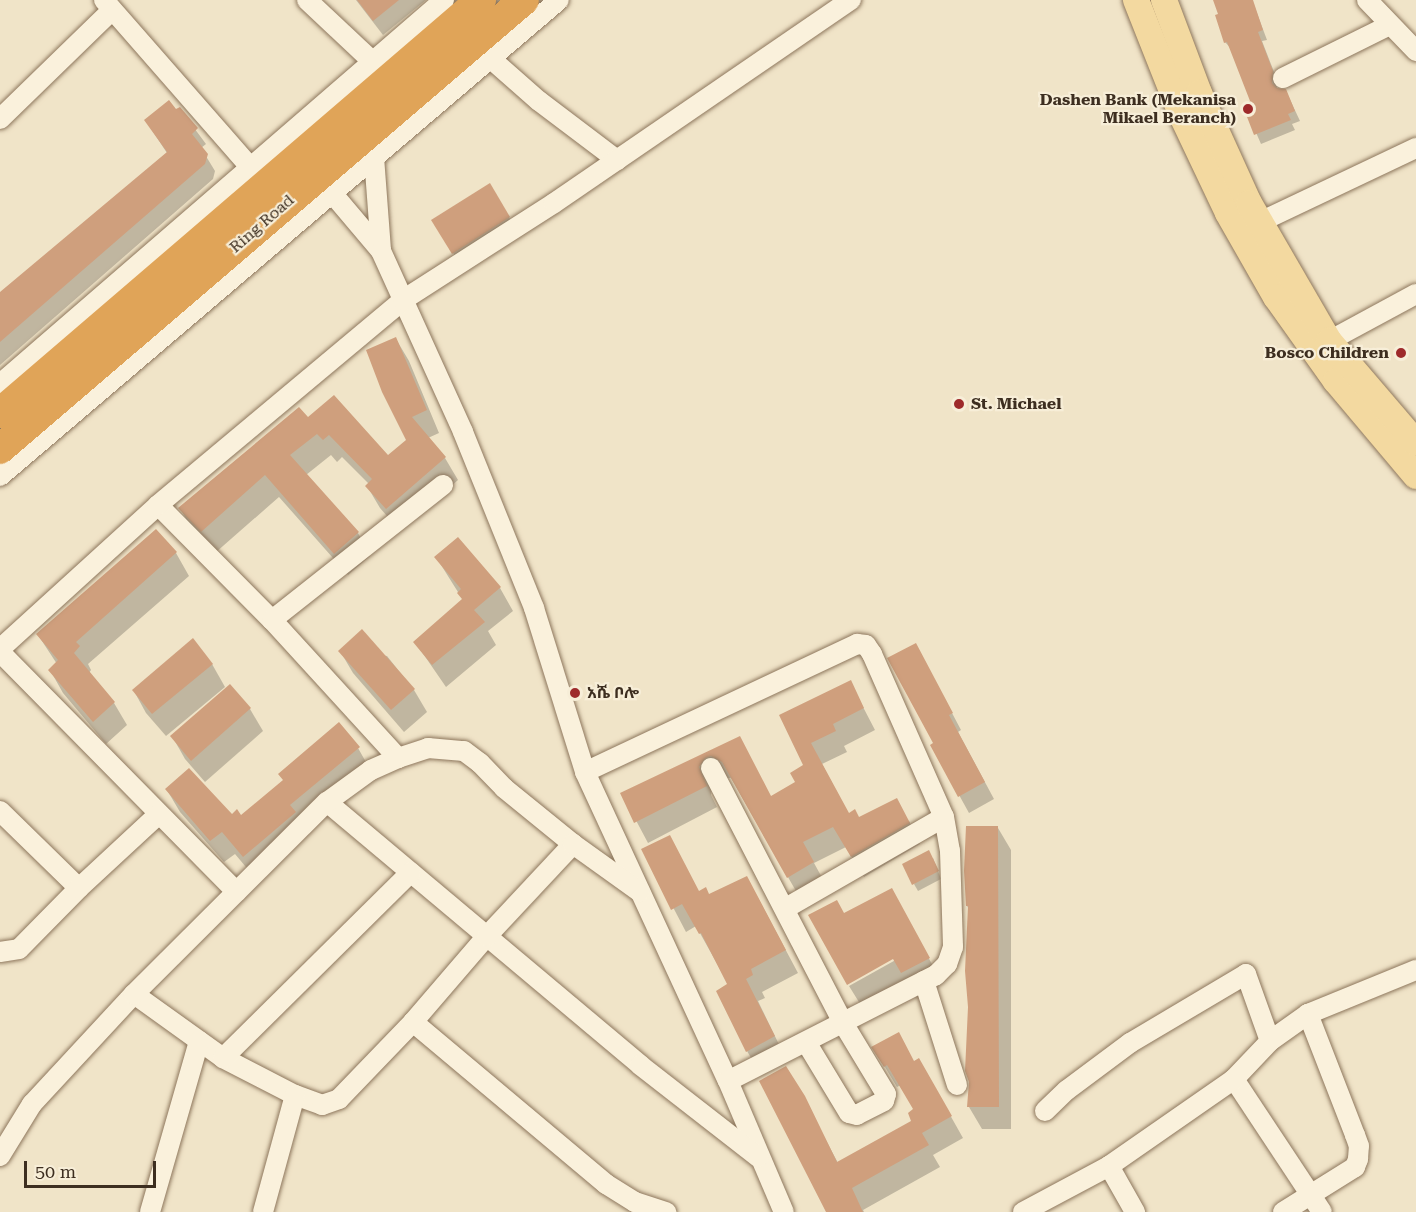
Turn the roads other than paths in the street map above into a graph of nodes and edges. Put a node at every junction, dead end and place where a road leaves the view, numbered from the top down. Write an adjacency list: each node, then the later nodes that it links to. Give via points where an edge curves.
1 (307, 0): 14 (street)
2 (444, 0): 14 (street)
3 (481, 0): 29 (highway, Ring Road)
4 (524, 0): 31 (highway, Ring Road)
5 (559, 0): 13 (street)
6 (852, 0): 19 (street)
7 (1136, 0): 24 (main road, via 1222,203)
8 (1164, 0): 22 (main road, via 1200,93)
9 (1367, 0): 11 (street)
10 (108, 5): 16 (street); 20 (street)
11 (1390, 25): 12 (street); 15 (street)
12 (1416, 51)
13 (490, 58): 18 (street); 19 (street)
14 (373, 62): 20 (street)
15 (1283, 78)
16 (0, 119)
17 (1416, 147): 22 (street)
18 (374, 157): 21 (street); 23 (street)
19 (617, 160): 26 (street)
20 (251, 168): 28 (street)
21 (332, 193): 23 (street); 32 (street)
22 (1260, 222): 24 (main road)
23 (381, 250): 26 (street)
24 (1286, 290): 27 (main road); 33 (main road, via 1336,381)
25 (1416, 294): 27 (street)
26 (403, 300): 35 (street); 40 (street, via 534,608)
27 (1329, 341): 30 (main road)
28 (0, 384)
29 (0, 413)
30 (1416, 443)
31 (0, 448)
32 (0, 476)
33 (1416, 476)
34 (443, 485): 36 (street)
35 (158, 505): 36 (street); 37 (street)
36 (272, 620): 38 (street)
37 (0, 650): 43 (street)
38 (398, 758): 41 (street, via 371,770); 45 (street, via 428,748 464,751)
39 (711, 768): 50 (street)
40 (585, 772): 44 (street, via 857,644 867,645); 49 (street)
41 (327, 802): 46 (street); 48 (street)
42 (0, 812): 47 (street)
43 (159, 813): 47 (street); 48 (street)
44 (944, 817): 50 (street); 54 (street, via 950,850 953,947 947,964)
45 (573, 844): 49 (street); 51 (street)
46 (411, 872): 51 (street); 62 (street)
47 (79, 888): 52 (street, via 19,949)
48 (237, 892): 55 (street)
49 (641, 893): 64 (street)
50 (786, 908): 58 (street)
51 (487, 936): 57 (street); 69 (street, via 640,1065)
52 (0, 952)
53 (1416, 970): 56 (street)
54 (924, 981): 58 (street); 65 (street)
55 (135, 994): 59 (street); 68 (street, via 32,1104)
56 (1308, 1014): 60 (street); 71 (street, via 1359,1146 1355,1167)
57 (413, 1022): 66 (street, via 339,1099 322,1106); 75 (street, via 606,1184 635,1202)
58 (843, 1023): 61 (street); 61 (street, via 886,1094 884,1101 857,1115 849,1113)
59 (199, 1041): 62 (street); 73 (street)
60 (1270, 1041): 63 (street); 67 (street, via 1246,974 1130,1043 1066,1090)
61 (806, 1042): 64 (street)
62 (223, 1058): 66 (street)
63 (1234, 1079): 70 (street); 71 (street)
64 (728, 1081): 69 (street)
65 (957, 1085)
66 (295, 1095): 74 (street)
67 (1045, 1111)
68 (0, 1156)
69 (760, 1158): 76 (street)
70 (1109, 1166): 72 (street); 77 (street)
71 (1310, 1196): 78 (street); 79 (street)
72 (1032, 1210)
73 (150, 1212)
74 (263, 1212)
75 (666, 1212)
76 (784, 1212)
77 (1135, 1212)
78 (1283, 1212)
79 (1322, 1212)

